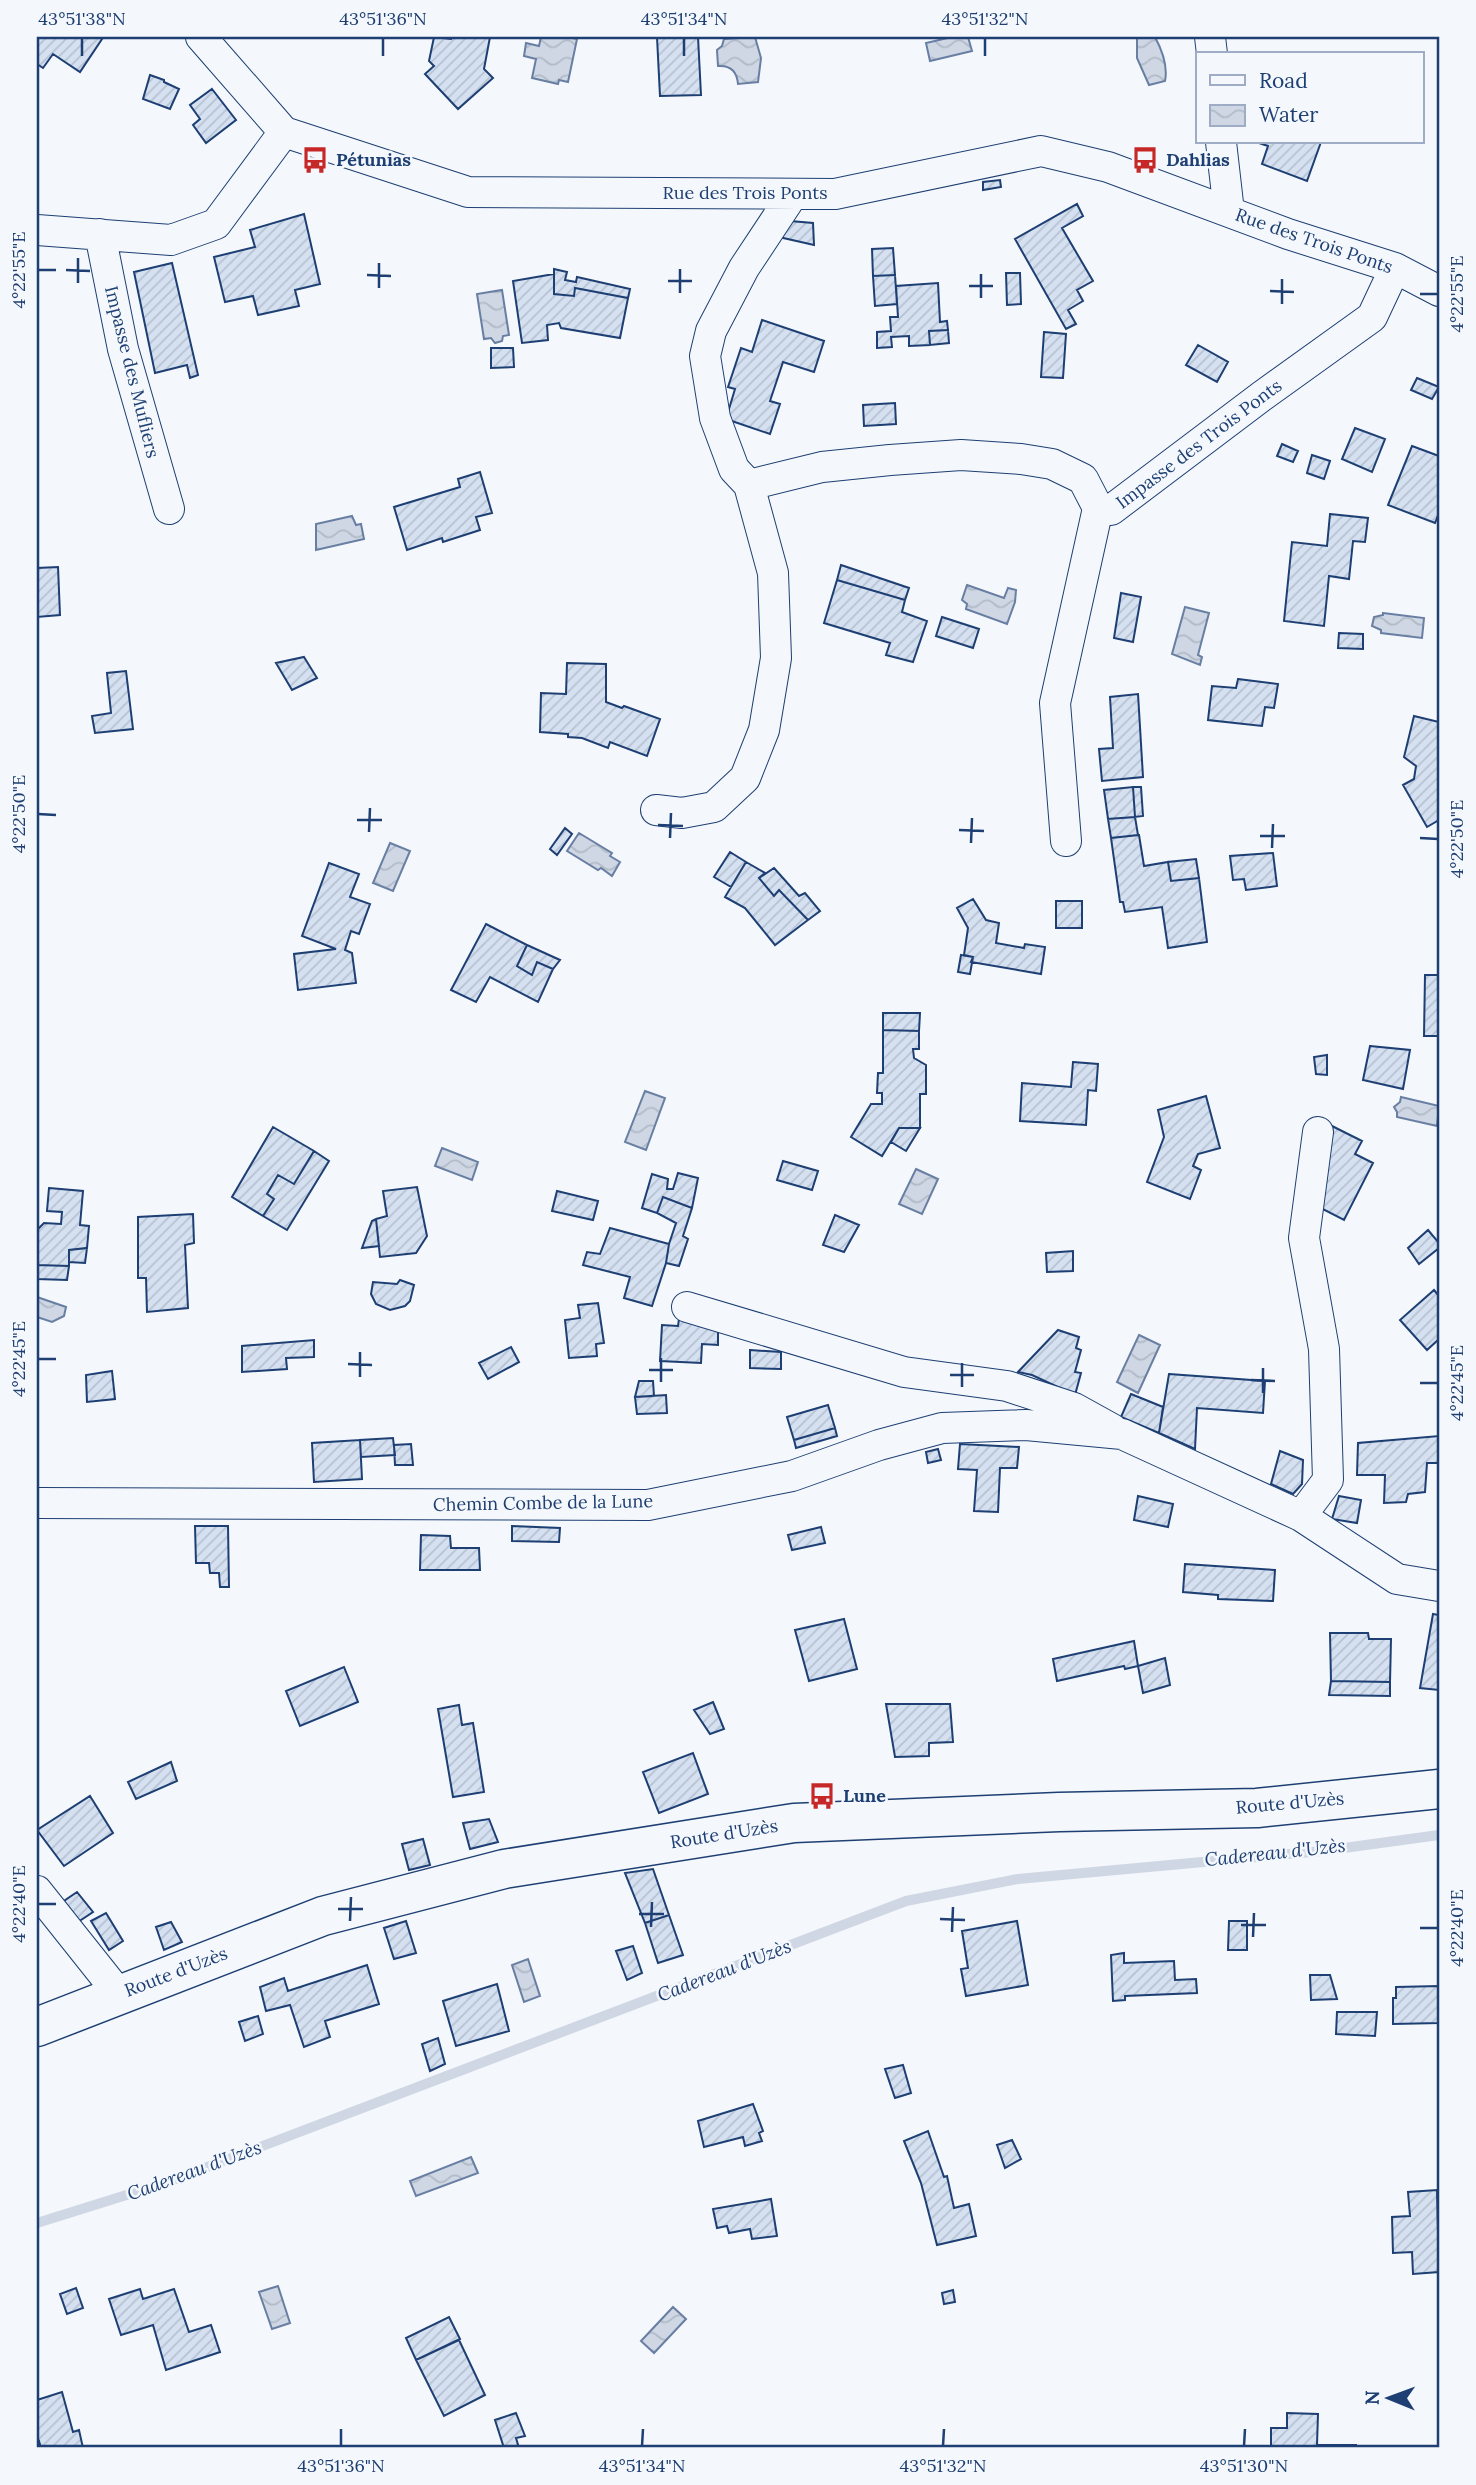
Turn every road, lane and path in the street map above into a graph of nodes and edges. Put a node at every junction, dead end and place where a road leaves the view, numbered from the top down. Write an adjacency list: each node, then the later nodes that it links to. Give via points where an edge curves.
1 (201, 37): 2 (street)
2 (284, 132): 4 (street, Rue des Trois Ponts, via 468,192); 7 (street, via 216,224 170,240)
3 (1221, 144): 5 (street)
4 (793, 194): 5 (street, Rue des Trois Ponts, via 835,194 1041,151 1108,167); 10 (street, via 744,268 711,331 705,356 715,418 734,469)
5 (1229, 212): 8 (street, Rue des Trois Ponts)
6 (37, 230): 7 (street)
7 (100, 234): 12 (street, Impasse des Mufliers, via 122,349)
8 (1395, 268): 9 (street, Rue des Trois Ponts); 11 (street, Impasse des Trois Ponts, via 1372,317 1111,510)
9 (1439, 291)
10 (749, 485): 11 (street, Impasse des Trois Ponts, via 822,467 961,455 1052,464 1083,479); 13 (street, via 773,573 776,658 764,730 745,778 714,807 682,813)
11 (1098, 508): 14 (street, via 1055,703)
12 (169, 509)
13 (656, 810)
14 (1066, 841)
15 (1318, 1132): 19 (street, via 1304,1238 1324,1349 1328,1480)
16 (687, 1307): 17 (street, Chemin Combe de la Lune, via 904,1371 1007,1386 1074,1408)
17 (1122, 1434): 18 (street, Chemin Combe de la Lune, via 1026,1425 942,1428 792,1476 648,1505); 19 (street, Chemin Combe de la Lune)
18 (37, 1503)
19 (1301, 1516): 20 (street, Chemin Combe de la Lune, via 1397,1579)
20 (1439, 1586)
21 (1439, 1789): 23 (main road, Route d'Uzès, via 1257,1808 794,1823 503,1869 323,1916)
22 (37, 1891): 23 (street)
23 (119, 1994): 24 (main road, Route d'Uzès)
24 (37, 2028)

